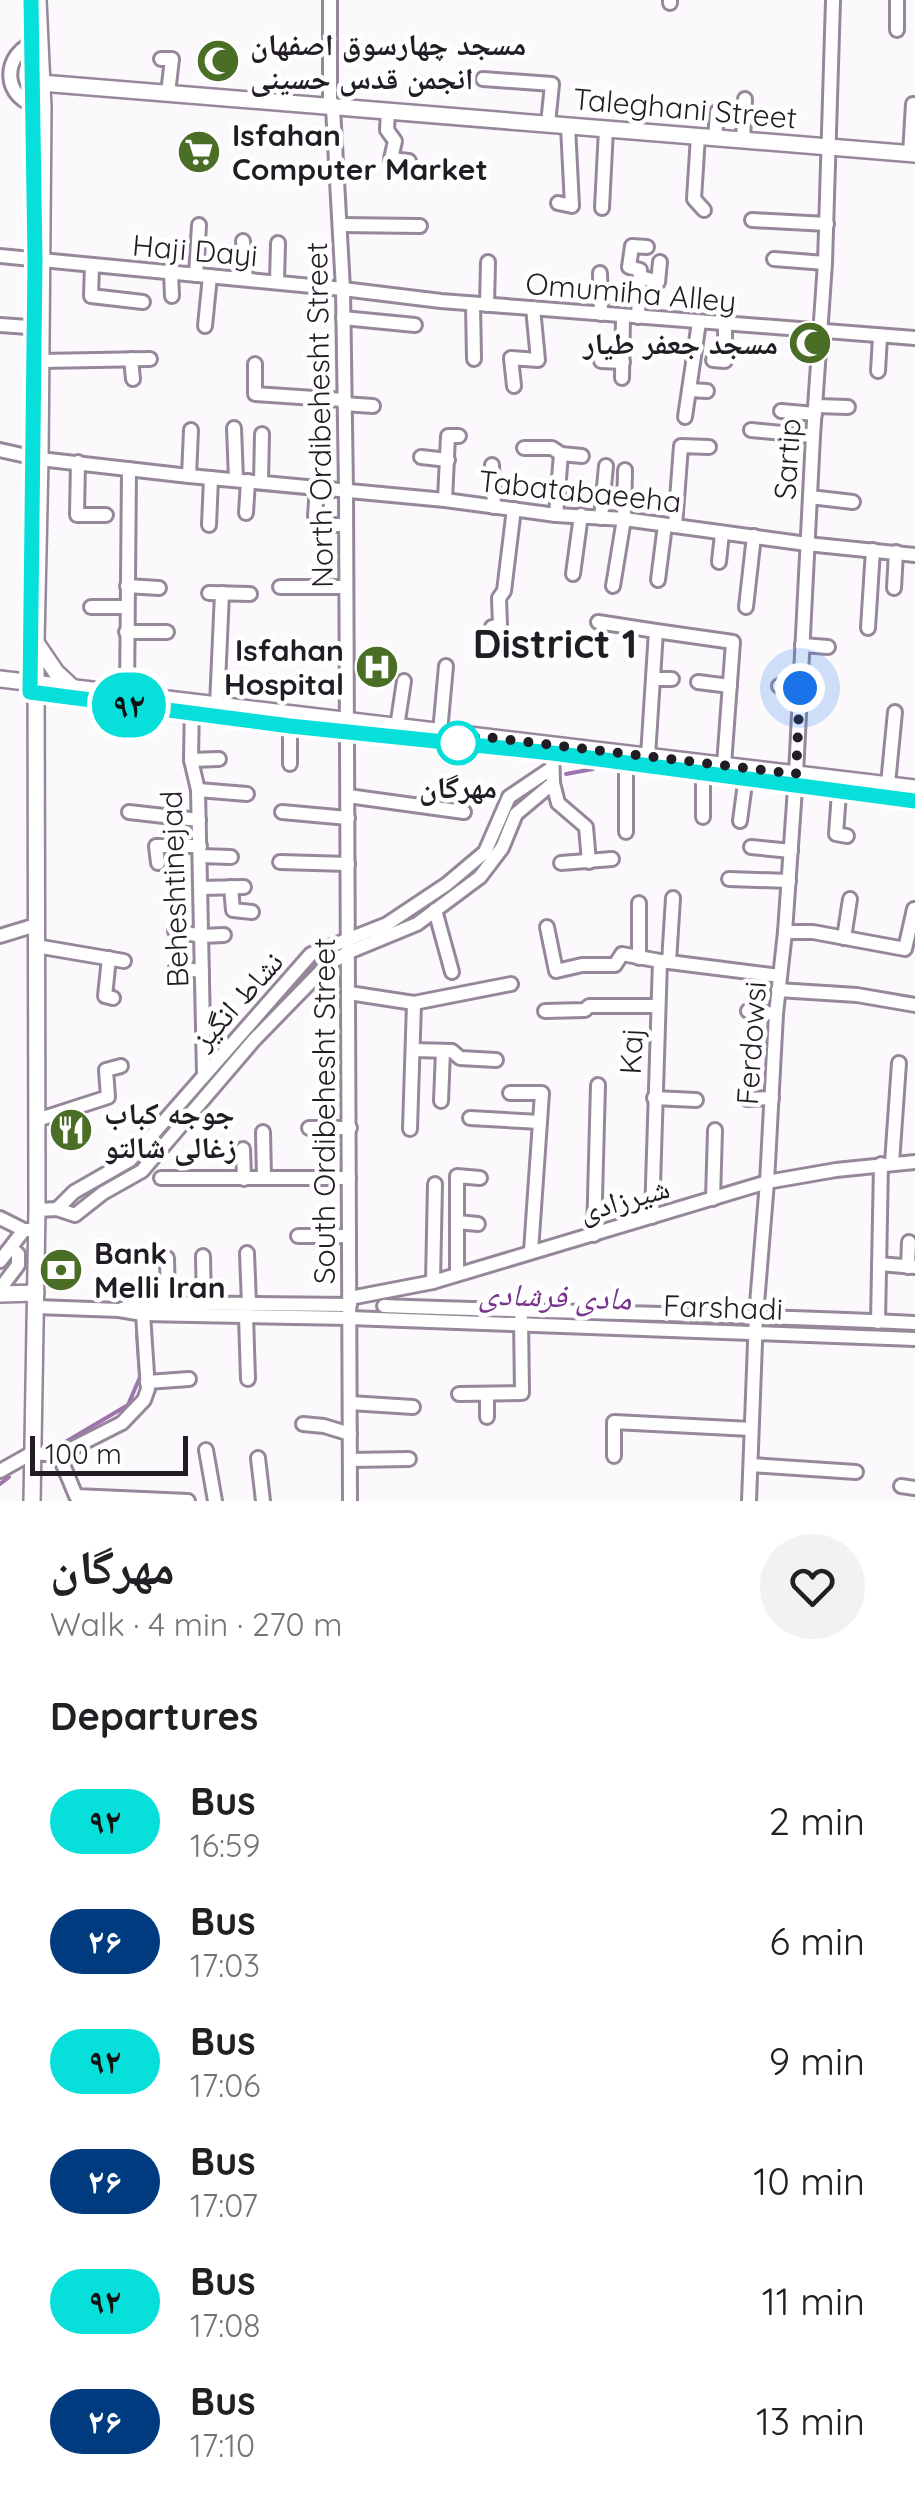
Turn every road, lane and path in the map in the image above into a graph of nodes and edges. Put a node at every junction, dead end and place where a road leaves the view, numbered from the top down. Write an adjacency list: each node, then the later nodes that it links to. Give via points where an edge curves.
1 (38, 0): 6 (main road)
2 (330, 0): 15 (street, North Ordibehesht Street)
3 (833, 0): 23 (street, Sartip)
4 (897, 0): 5 (street)
5 (897, 30)
6 (39, 41): 8 (street, via 27,43); 10 (main road)
7 (161, 58): 11 (street, via 172,59)
8 (3, 67): 14 (street, via 14,96)
9 (483, 79): 18 (street, via 552,84)
10 (36, 83): 11 (main road, Taleghani Street); 14 (main road)
11 (168, 93): 15 (main road, Taleghani Street)
12 (746, 99): 22 (street)
13 (913, 104): 24 (street)
14 (43, 107): 39 (main road)
15 (333, 108): 16 (main road, Taleghani Street); 32 (street, North Ordibehesht Street)
16 (388, 111): 18 (main road, Taleghani Street); 25 (street, via 396,141 391,159)
17 (717, 112): 21 (street)
18 (548, 124): 19 (main road, Taleghani Street)
19 (568, 126): 20 (main road, Taleghani Street); 26 (street, via 572,206)
20 (606, 129): 21 (main road, Taleghani Street); 27 (street)
21 (706, 137): 22 (main road, Taleghani Street); 28 (street, via 694,200)
22 (743, 140): 23 (main road, Taleghani Street)
23 (830, 147): 24 (main road, Taleghani Street); 30 (street, Sartip)
24 (913, 154)
25 (410, 162)
26 (558, 203)
27 (602, 208)
28 (704, 210)
29 (752, 220): 30 (street)
30 (826, 224): 42 (street, Sartip)
31 (198, 225): 46 (street)
32 (340, 225): 33 (street); 50 (street, North Ordibehesht Street)
33 (420, 226)
34 (243, 241): 48 (street)
35 (278, 244): 49 (street)
36 (647, 247): 47 (street, via 632,246 629,268)
37 (0, 256): 39 (street, Haji Dayi)
38 (774, 259): 42 (street)
39 (42, 262): 43 (street, Haji Dayi); 64 (main road)
40 (488, 262): 53 (street)
41 (660, 262): 47 (street, via 658,282)
42 (825, 263): 65 (street, Sartip)
43 (92, 266): 44 (street, Haji Dayi); 52 (street, via 90,296)
44 (172, 273): 46 (street, Haji Dayi); 51 (street)
45 (600, 273): 55 (street)
46 (203, 276): 48 (street, Haji Dayi); 63 (street)
47 (641, 277): 58 (street)
48 (246, 279): 49 (street, Haji Dayi)
49 (277, 282): 50 (street, Haji Dayi)
50 (343, 288): 53 (street, Omumiha Alley); 57 (street, North Ordibehesht Street)
51 (172, 296)
52 (143, 302)
53 (480, 304): 54 (street, Omumiha Alley); 70 (street)
54 (533, 308): 55 (street, Omumiha Alley); 79 (street, via 538,360 512,358)
55 (601, 314): 56 (street, Omumiha Alley)
56 (623, 316): 58 (street, Omumiha Alley); 74 (street)
57 (343, 318): 60 (street); 82 (street, North Ordibehesht Street)
58 (638, 318): 59 (street, Omumiha Alley)
59 (699, 322): 61 (street, Omumiha Alley); 80 (street)
60 (415, 325)
61 (725, 325): 65 (street, Omumiha Alley); 71 (street, via 725,361)
62 (0, 326): 64 (street)
63 (205, 326)
64 (42, 328): 72 (main road)
65 (820, 332): 66 (street, Omumiha Alley); 85 (street, Sartip)
66 (880, 336): 67 (street, Omumiha Alley); 76 (street)
67 (915, 338)
68 (131, 359): 69 (street); 72 (street); 78 (street)
69 (150, 359)
70 (474, 359)
71 (712, 360)
72 (42, 361): 100 (main road)
73 (601, 361): 74 (street)
74 (622, 362): 77 (street)
75 (255, 364): 82 (street, via 255,394)
76 (878, 370)
77 (622, 378)
78 (133, 380)
79 (514, 386)
80 (689, 390): 81 (street); 87 (street)
81 (707, 391)
82 (344, 402): 83 (street); 111 (street, North Ordibehesht Street)
83 (373, 406)
84 (848, 408): 85 (street)
85 (815, 410): 86 (street); 93 (street, Sartip)
86 (780, 411)
87 (685, 417)
88 (234, 428): 109 (street)
89 (190, 430): 107 (street)
90 (751, 430): 93 (street)
91 (262, 434): 109 (street)
92 (460, 436): 101 (street, via 448,436)
93 (813, 436): 112 (street, Sartip)
94 (709, 447): 124 (street, via 681,446)
95 (524, 448): 97 (street)
96 (0, 450): 100 (street, Tabatabaeeha)
97 (561, 454): 98 (street); 119 (street)
98 (582, 456)
99 (421, 457): 101 (street)
100 (40, 459): 102 (street, Tabatabaeeha); 152 (main road)
101 (448, 460): 113 (street)
102 (78, 462): 105 (street, Tabatabaeeha); 118 (street, via 77,515)
103 (492, 465): 115 (street)
104 (606, 466): 121 (street)
105 (129, 469): 107 (street, Tabatabaeeha); 136 (street)
106 (625, 470): 122 (street)
107 (189, 476): 108 (street, Tabatabaeeha)
108 (210, 478): 109 (street, Tabatabaeeha); 125 (street)
109 (248, 481): 110 (street, Tabatabaeeha); 117 (street)
110 (318, 488): 111 (street, Tabatabaeeha); 123 (street, via 320,520)
111 (346, 490): 113 (street, Tabatabaeeha); 123 (street, North Ordibehesht Street)
112 (810, 498): 114 (street); 128 (street, Sartip)
113 (445, 500): 115 (street, Tabatabaeeha)
114 (853, 502)
115 (494, 507): 116 (street, Tabatabaeeha)
116 (514, 509): 119 (street, Tabatabaeeha); 147 (street, via 500,624)
117 (246, 513)
118 (106, 515)
119 (556, 515): 120 (street, Tabatabaeeha)
120 (582, 516): 121 (street, Tabatabaeeha); 134 (street)
121 (601, 518): 122 (street, Tabatabaeeha)
122 (624, 519): 124 (street, Tabatabaeeha); 137 (street)
123 (345, 525): 139 (street, North Ordibehesht Street)
124 (670, 525): 126 (street, Tabatabaeeha); 135 (street)
125 (209, 526)
126 (722, 533): 127 (street, Tabatabaeeha); 133 (street)
127 (754, 536): 128 (street, Tabatabaeeha); 145 (street)
128 (807, 544): 130 (street, Tabatabaeeha); 153 (street, Sartip)
129 (915, 547): 132 (street)
130 (873, 550): 131 (street, Tabatabaeeha); 148 (street)
131 (896, 552): 132 (street, Tabatabaeeha); 141 (street)
132 (915, 555)
133 (719, 562)
134 (573, 574)
135 (658, 580)
136 (128, 586): 140 (street); 144 (street)
137 (613, 586)
138 (280, 587): 139 (street)
139 (346, 587): 171 (street, North Ordibehesht Street)
140 (159, 588)
141 (894, 588)
142 (250, 594): 168 (street, via 216,593)
143 (92, 606): 144 (street)
144 (127, 608): 150 (street)
145 (746, 608)
146 (598, 622): 149 (street)
147 (492, 627)
148 (868, 628)
149 (656, 631): 156 (street); 161 (street, via 733,642)
150 (126, 632): 151 (street); 166 (street)
151 (167, 632)
152 (36, 642): 163 (main road); 164 (main road)
153 (802, 644): 154 (street); 165 (street, Sartip)
154 (828, 648)
155 (446, 666): 173 (street)
156 (653, 678): 158 (street); 176 (street)
157 (0, 679): 163 (main road)
158 (672, 679)
159 (404, 681): 172 (street)
160 (698, 682): 161 (street)
161 (730, 686): 181 (street)
162 (778, 686): 165 (street)
163 (33, 688): 164 (main road); 220 (main road)
164 (72, 688): 166 (main road)
165 (800, 688): 184 (street, Sartip)
166 (127, 694): 167 (main road)
167 (192, 702): 168 (main road); 177 (street, Beheshtinejad)
168 (217, 705): 170 (main road)
169 (895, 712): 187 (street)
170 (290, 714): 171 (main road); 180 (street)
171 (348, 721): 172 (main road); 191 (street, South Ordibehesht Street)
172 (396, 726): 173 (main road)
173 (440, 732): 174 (main road)
174 (552, 745): 175 (main road); 182 (street)
175 (626, 753): 176 (main road); 199 (street)
176 (648, 756): 179 (main road)
177 (192, 760): 178 (street); 189 (street, Beheshtinejad)
178 (219, 760)
179 (704, 762): 181 (main road); 195 (street)
180 (290, 764)
181 (724, 765): 183 (main road)
182 (552, 768): 186 (street); 228 (street, via 509,796 485,852)
183 (747, 768): 184 (main road); 198 (street)
184 (796, 774): 185 (main road); 203 (street, Ferdowsi)
185 (840, 779): 187 (main road); 200 (street, via 836,834)
186 (553, 784): 207 (street, via 558,803 586,826); 218 (street, via 516,814 480,877)
187 (888, 784): 188 (main road)
188 (915, 788)
189 (198, 790): 190 (street); 197 (street, Beheshtinejad)
190 (246, 794)
191 (348, 796): 194 (street); 196 (street, South Ordibehesht Street)
192 (128, 812): 197 (street)
193 (282, 812): 196 (street)
194 (464, 812)
195 (703, 816)
196 (348, 818): 210 (street, South Ordibehesht Street)
197 (199, 820): 202 (street, Beheshtinejad)
198 (740, 821)
199 (626, 832)
200 (847, 836)
201 (750, 847): 203 (street)
202 (200, 851): 204 (street); 208 (street, via 156,846); 213 (street, Beheshtinejad)
203 (791, 851): 212 (street, Ferdowsi)
204 (232, 857)
205 (612, 859): 207 (street)
206 (280, 862): 210 (street)
207 (588, 862): 209 (street)
208 (158, 863)
209 (561, 863)
210 (348, 864): 228 (street, South Ordibehesht Street)
211 (729, 879): 212 (street)
212 (789, 881): 223 (street, Ferdowsi)
213 (200, 888): 219 (street, via 238,888 233,910); 226 (street, Beheshtinejad)
214 (673, 898): 231 (street, Kaj)
215 (850, 899): 227 (street)
216 (640, 903): 230 (street)
217 (914, 908): 227 (street, via 905,949)
218 (435, 910): 228 (street, via 417,924); 234 (street)
219 (252, 912)
220 (33, 926): 225 (street); 229 (main road); 284 (street)
221 (547, 928): 230 (street, via 556,970 615,965 622,954)
222 (175, 932): 226 (street)
223 (785, 932): 227 (street); 235 (street, Ferdowsi)
224 (224, 935): 226 (street)
225 (0, 936)
226 (202, 936): 233 (street, Beheshtinejad)
227 (844, 938)
228 (349, 945): 237 (street, South Ordibehesht Street); 245 (street)
229 (36, 946): 238 (street, via 117,959 105,996); 260 (main road)
230 (639, 958): 231 (street)
231 (664, 962): 235 (street); 241 (street, Kaj)
232 (176, 968): 233 (street)
233 (202, 971): 251 (street, Beheshtinejad)
234 (452, 972)
235 (779, 983): 240 (street); 244 (street, Ferdowsi)
236 (511, 984): 239 (street)
237 (349, 993): 239 (street); 263 (street, South Ordibehesht Street)
238 (113, 998)
239 (414, 1003): 246 (street)
240 (915, 1005)
241 (658, 1006): 242 (street); 254 (street, Kaj)
242 (545, 1011)
243 (748, 1011): 244 (street)
244 (776, 1014): 255 (street, Ferdowsi)
245 (249, 1036): 251 (street, نشاط انگیز); 278 (street, via 142,1171 74,1215)
246 (412, 1050): 247 (street); 264 (street)
247 (443, 1051): 248 (street); 258 (street)
248 (496, 1060)
249 (899, 1063): 269 (street)
250 (121, 1066): 260 (street, via 106,1070 108,1097)
251 (204, 1074): 278 (street, نشاط انگیز, via 130,1160)
252 (598, 1085): 285 (street)
253 (510, 1093): 261 (street, via 542,1093)
254 (654, 1098): 257 (street); 280 (street, Kaj)
255 (772, 1098): 256 (street); 275 (street, Ferdowsi)
256 (747, 1099)
257 (696, 1100)
258 (440, 1101)
259 (470, 1118): 261 (street)
260 (37, 1120): 279 (main road)
261 (540, 1122): 290 (street)
262 (309, 1128): 263 (street)
263 (350, 1128): 273 (street, South Ordibehesht Street)
264 (410, 1129)
265 (715, 1130): 277 (street)
266 (263, 1132): 272 (street)
267 (244, 1148): 271 (street)
268 (915, 1162): 269 (street, شیرزادی)
269 (887, 1164): 275 (street, شیرزادی); 295 (street)
270 (160, 1178): 271 (street)
271 (244, 1178): 272 (street)
272 (264, 1178): 273 (street)
273 (350, 1178): 287 (street, South Ordibehesht Street)
274 (480, 1178): 282 (street, via 457,1176)
275 (767, 1182): 277 (street, شیرزادی); 308 (street, Ferdowsi)
276 (435, 1184): 298 (street)
277 (713, 1199): 280 (street, شیرزادی)
278 (57, 1209): 279 (street)
279 (37, 1210): 284 (main road)
280 (652, 1217): 285 (street, شیرزادی)
281 (0, 1218): 284 (street)
282 (457, 1222): 283 (street); 297 (street)
283 (478, 1224)
284 (31, 1230): 289 (street); 300 (main road)
285 (594, 1235): 290 (street, شیرزادی)
286 (298, 1236): 287 (street)
287 (349, 1236): 304 (street, South Ordibehesht Street)
288 (909, 1242): 296 (street)
289 (11, 1248): 294 (street); 299 (street, via 18,1265)
290 (531, 1251): 297 (street, شیرزادی)
291 (247, 1253): 306 (street)
292 (204, 1256): 302 (street)
293 (166, 1258): 301 (street)
294 (0, 1261)
295 (880, 1264): 296 (street); 310 (street)
296 (911, 1267)
297 (457, 1274): 298 (street, شیرزادی)
298 (432, 1282): 304 (street, شیرزادی)
299 (0, 1292): 300 (main road)
300 (34, 1298): 305 (street); 326 (main road)
301 (168, 1303): 302 (street); 305 (street)
302 (204, 1304): 306 (street)
303 (384, 1306): 309 (street, Farshadi)
304 (350, 1307): 306 (street); 309 (street, Farshadi); 319 (street, South Ordibehesht Street)
305 (120, 1310): 307 (street)
306 (248, 1310): 307 (street); 315 (street)
307 (143, 1314): 316 (street)
308 (756, 1316): 309 (street, Farshadi); 310 (street, Farshadi); 312 (street, Ferdowsi)
309 (521, 1318): 312 (street, Farshadi); 318 (street, via 516,1354 522,1393)
310 (878, 1322): 311 (street, Farshadi)
311 (915, 1324)
312 (756, 1333): 313 (street, Farshadi); 323 (street)
313 (915, 1339)
314 (189, 1379): 316 (street)
315 (248, 1379)
316 (147, 1382): 327 (street, via 144,1400 122,1423)
317 (459, 1394): 318 (street)
318 (487, 1394): 321 (street)
319 (350, 1403): 320 (street); 324 (street, South Ordibehesht Street)
320 (413, 1407)
321 (487, 1417)
322 (303, 1424): 324 (street)
323 (752, 1429): 328 (street, via 614,1422); 332 (street)
324 (350, 1434): 330 (street, South Ordibehesht Street)
325 (206, 1450): 337 (street)
326 (29, 1455): 327 (street); 333 (street); 335 (main road)
327 (59, 1455): 336 (street, via 76,1496)
328 (614, 1456)
329 (258, 1458): 338 (street)
330 (350, 1460): 331 (street); 339 (street, South Ordibehesht Street)
331 (410, 1460)
332 (750, 1465): 334 (street); 340 (street)
333 (0, 1472)
334 (856, 1472)
335 (29, 1501)
336 (188, 1501)
337 (215, 1501)
338 (263, 1501)
339 (350, 1501)
340 (749, 1501)

